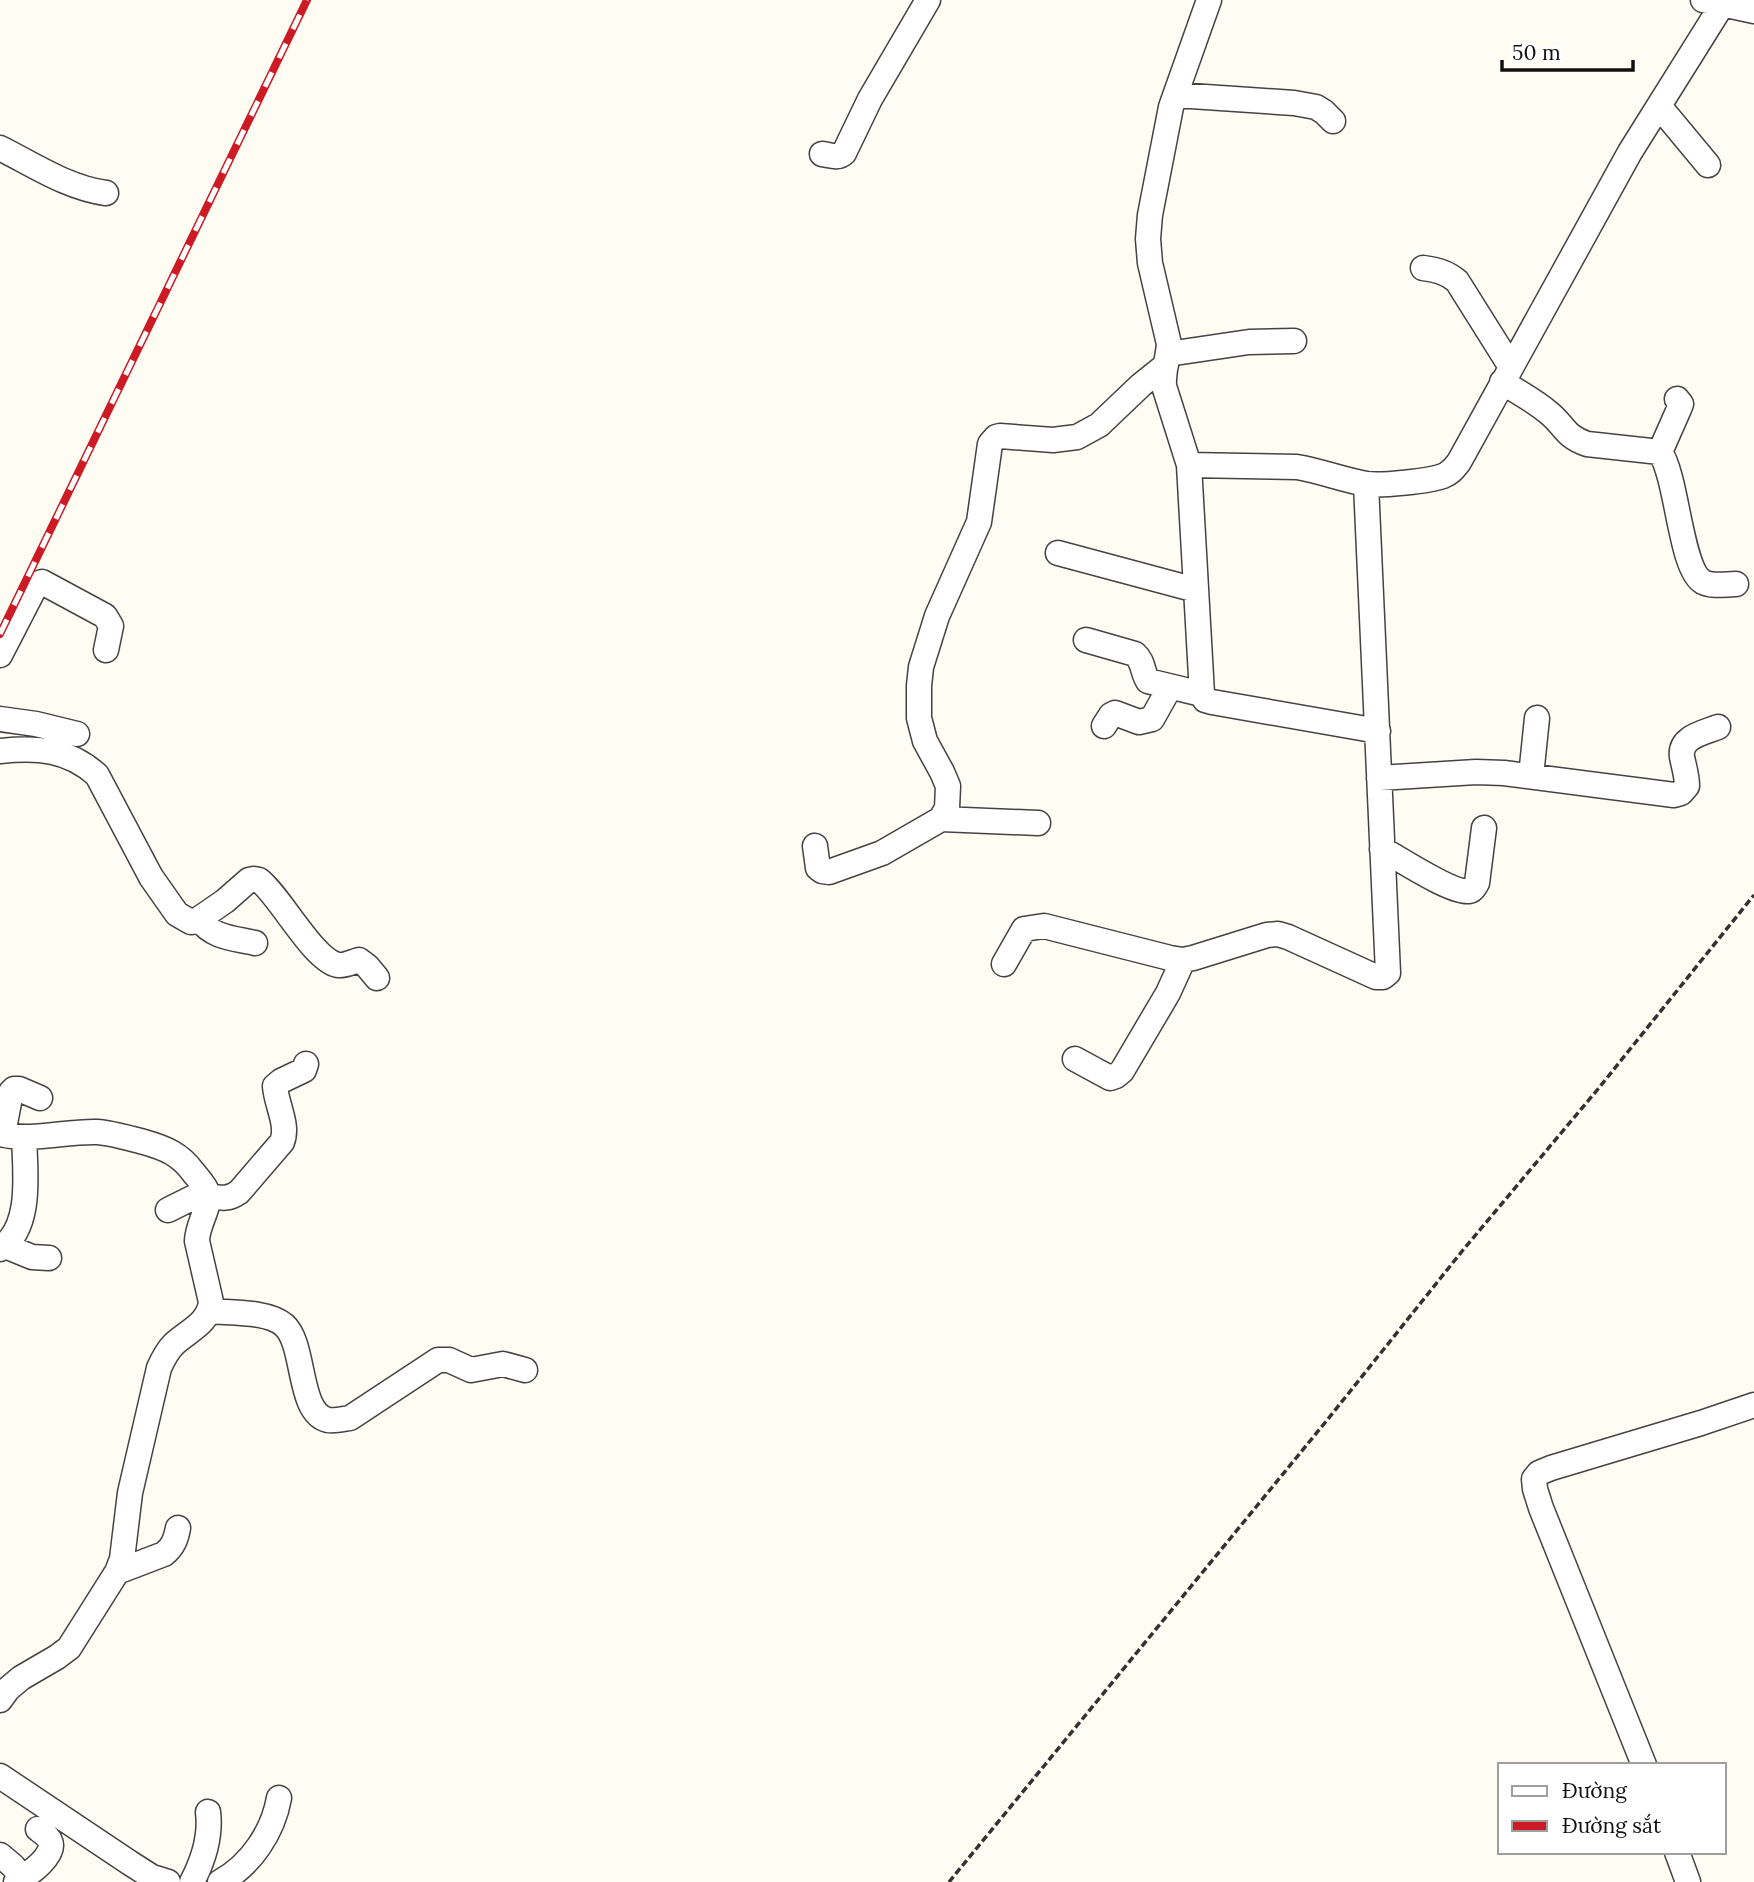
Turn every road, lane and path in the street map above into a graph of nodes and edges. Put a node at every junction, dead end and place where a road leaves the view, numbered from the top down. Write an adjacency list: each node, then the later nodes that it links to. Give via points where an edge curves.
1 (928, 0): 9 (street, via 844,153)
2 (1209, 0): 5 (street)
3 (1712, 2): 4 (street); 6 (street)
4 (1754, 11)
5 (1176, 95): 7 (street, via 1294,103 1316,107); 14 (street, via 1148,239 1169,344)
6 (1659, 106): 10 (street); 15 (street)
7 (1333, 121)
8 (0, 148): 11 (street, via 72,185)
9 (822, 154)
10 (1708, 165)
11 (106, 193)
12 (1423, 268): 15 (street, via 1457,281)
13 (1294, 341): 14 (street, via 1250,342)
14 (1167, 360): 18 (street, via 1164,386); 37 (street, via 1099,425 1077,437 1000,436 990,444 979,522 936,616 921,667 919,718 925,741 948,786)
15 (1507, 374): 17 (street, via 1576,440); 19 (street, via 1452,472 1442,477)
16 (1678, 399): 17 (street, via 1681,404)
17 (1660, 452): 21 (street, via 1697,576 1711,584)
18 (1189, 465): 19 (street, via 1297,467); 22 (street)
19 (1366, 484): 32 (street)
20 (1058, 554): 22 (street)
21 (1736, 584)
22 (1196, 590): 27 (street)
23 (1086, 640): 26 (street, via 1135,654 1148,681)
24 (106, 650): 25 (street, via 111,626 105,616 42,582)
25 (0, 655)
26 (1170, 687): 27 (street); 30 (street, via 1152,719 1139,722 1115,713)
27 (1202, 694): 32 (street, via 1212,702)
28 (1537, 718): 35 (street)
29 (0, 719): 33 (street)
30 (1104, 726)
31 (1718, 727): 35 (street, via 1684,744 1681,753 1687,786 1674,795)
32 (1378, 732): 36 (street)
33 (77, 734)
34 (0, 751): 43 (street, via 46,751 84,764 97,775 151,877 177,914 191,922)
35 (1531, 776): 36 (street, via 1476,772)
36 (1379, 778): 41 (street)
37 (942, 819): 38 (street); 40 (street, via 882,853 829,872 818,868)
38 (1038, 823)
39 (1484, 828): 41 (street, via 1477,883 1468,891 1435,880)
40 (815, 846)
41 (1382, 849): 45 (street, via 1388,973 1383,977 1278,934)
42 (1754, 895): 73 (path)
43 (199, 919): 44 (street, via 213,933); 47 (street, via 250,880 259,880 329,961 341,966 359,960)
44 (255, 943)
45 (1183, 960): 46 (street, via 1044,926 1024,929); 48 (street, via 1122,1071 1110,1078)
46 (1003, 964)
47 (377, 978)
48 (1075, 1059)
49 (306, 1064): 52 (street, via 304,1070 275,1086 284,1125 282,1142 232,1197)
50 (40, 1098): 51 (street, via 19,1089 11,1092)
51 (9, 1135): 52 (street, via 107,1133 162,1147 186,1162); 54 (street, via 26,1200 15,1232)
52 (207, 1194): 53 (street); 56 (street, via 197,1241)
53 (168, 1210)
54 (3, 1248): 55 (street)
55 (49, 1258)
56 (210, 1311): 57 (street, via 255,1314 286,1326 309,1399 317,1414 326,1419 350,1418 439,1360 471,1370 502,1364); 60 (street, via 165,1354 159,1368)
57 (525, 1370)
58 (1754, 1405): 62 (street, via 1551,1468 1534,1479 1541,1508)
59 (178, 1528): 60 (street, via 175,1541 164,1554)
60 (117, 1572): 61 (street, via 69,1648 21,1678)
61 (0, 1700)
62 (1643, 1763)
63 (0, 1776): 70 (street, via 152,1877)
64 (279, 1798): 72 (street, via 258,1848)
65 (208, 1812): 71 (street, via 209,1832)
66 (38, 1829): 69 (street, via 51,1847 37,1867)
67 (0, 1854): 69 (street, via 18,1873)
68 (1678, 1854): 74 (street)
69 (17, 1880)
70 (168, 1882)
71 (192, 1882)
72 (220, 1882)
73 (949, 1882)
74 (1688, 1882)

